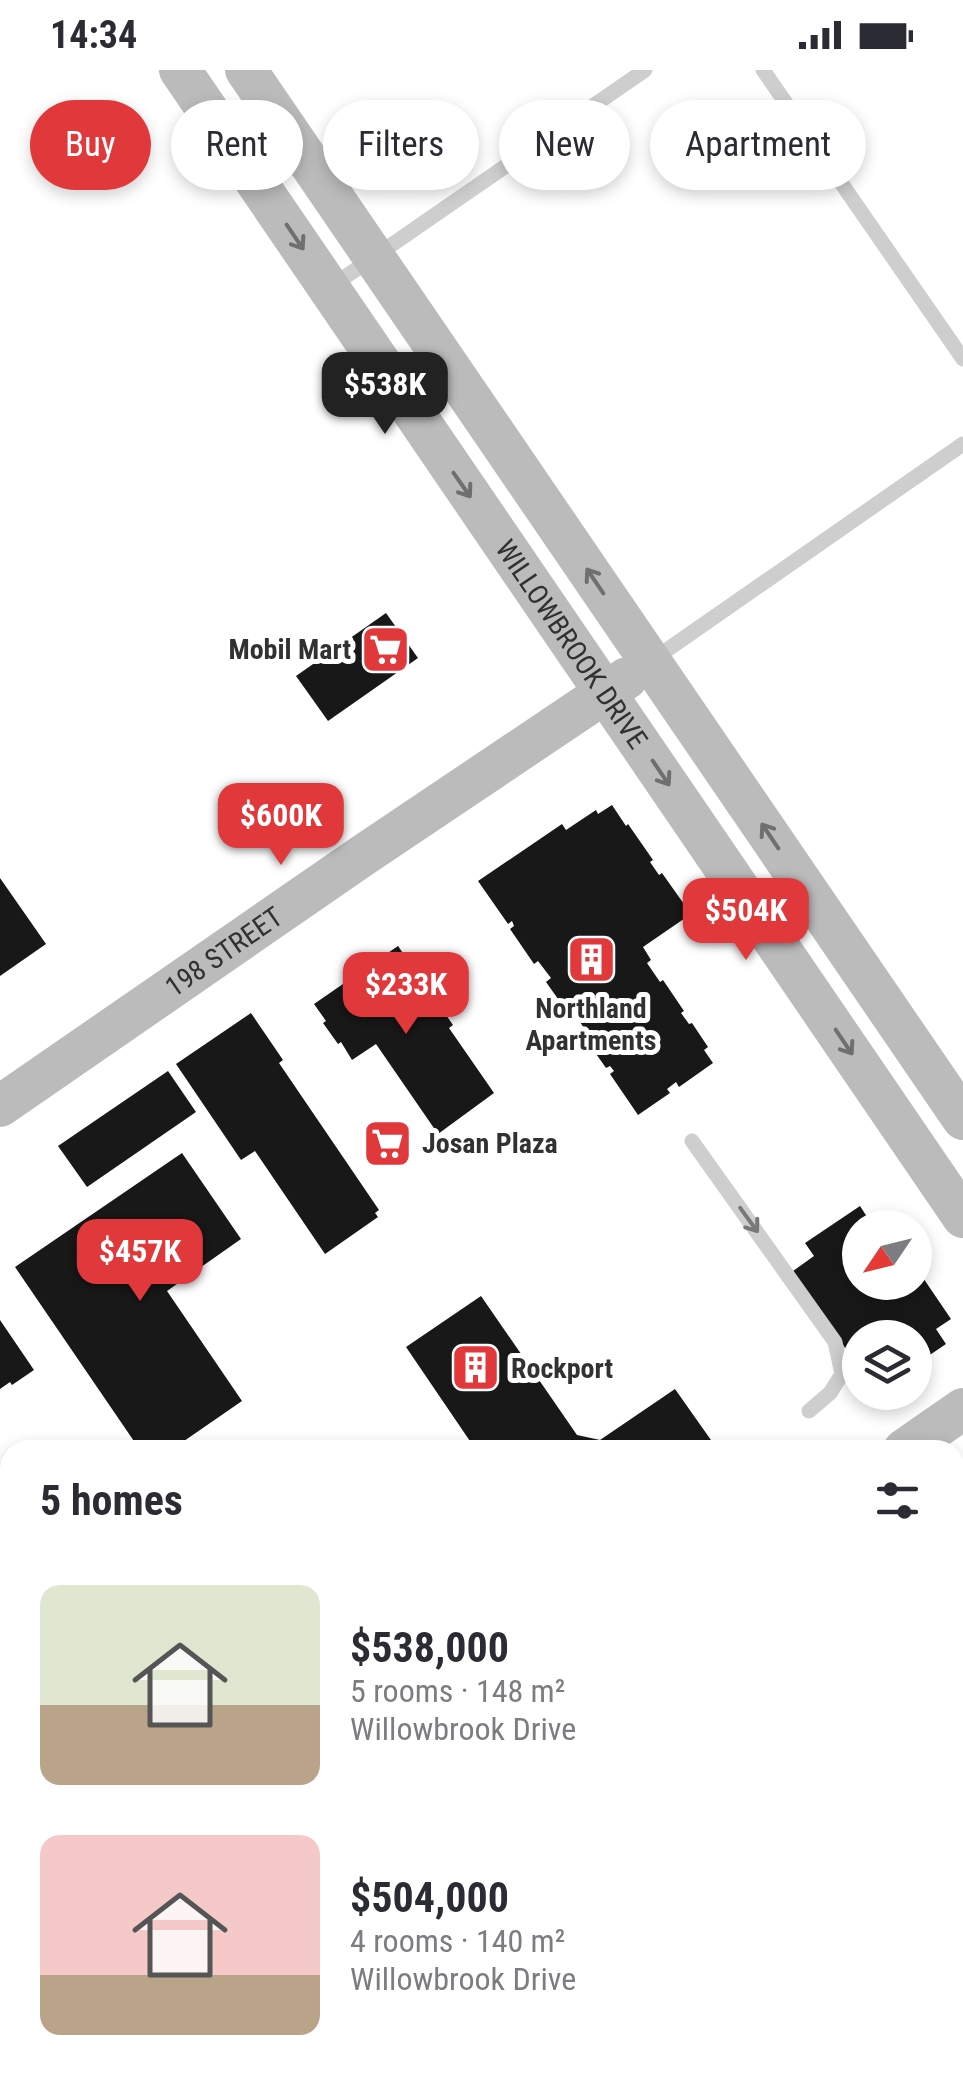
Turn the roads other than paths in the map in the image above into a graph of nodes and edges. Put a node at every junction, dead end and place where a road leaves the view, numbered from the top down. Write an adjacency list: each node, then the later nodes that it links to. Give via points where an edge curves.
1 (180, 70): 6 (main road, WILLOWBROOK DRIVE, one-way to 6)
2 (246, 70): 5 (main road, WILLOWBROOK DRIVE)
3 (645, 70): 5 (lane)
4 (763, 70): 7 (lane)
5 (374, 257): 6 (lane); 9 (main road, WILLOWBROOK DRIVE, one-way to 5)
6 (330, 288): 10 (main road, WILLOWBROOK DRIVE, one-way to 10)
7 (963, 359)
8 (963, 444): 9 (lane)
9 (650, 662): 10 (main road, 198 STREET); 12 (main road, WILLOWBROOK DRIVE, one-way to 9)
10 (606, 693): 11 (main road, 198 STREET); 14 (main road, WILLOWBROOK DRIVE, one-way to 14)
11 (0, 1106)
12 (963, 1119)
13 (692, 1141): 16 (lane, one-way to 16, via 835,1342 842,1374)
14 (963, 1217)
15 (963, 1409): 17 (main road)
16 (808, 1411)
17 (918, 1440)

